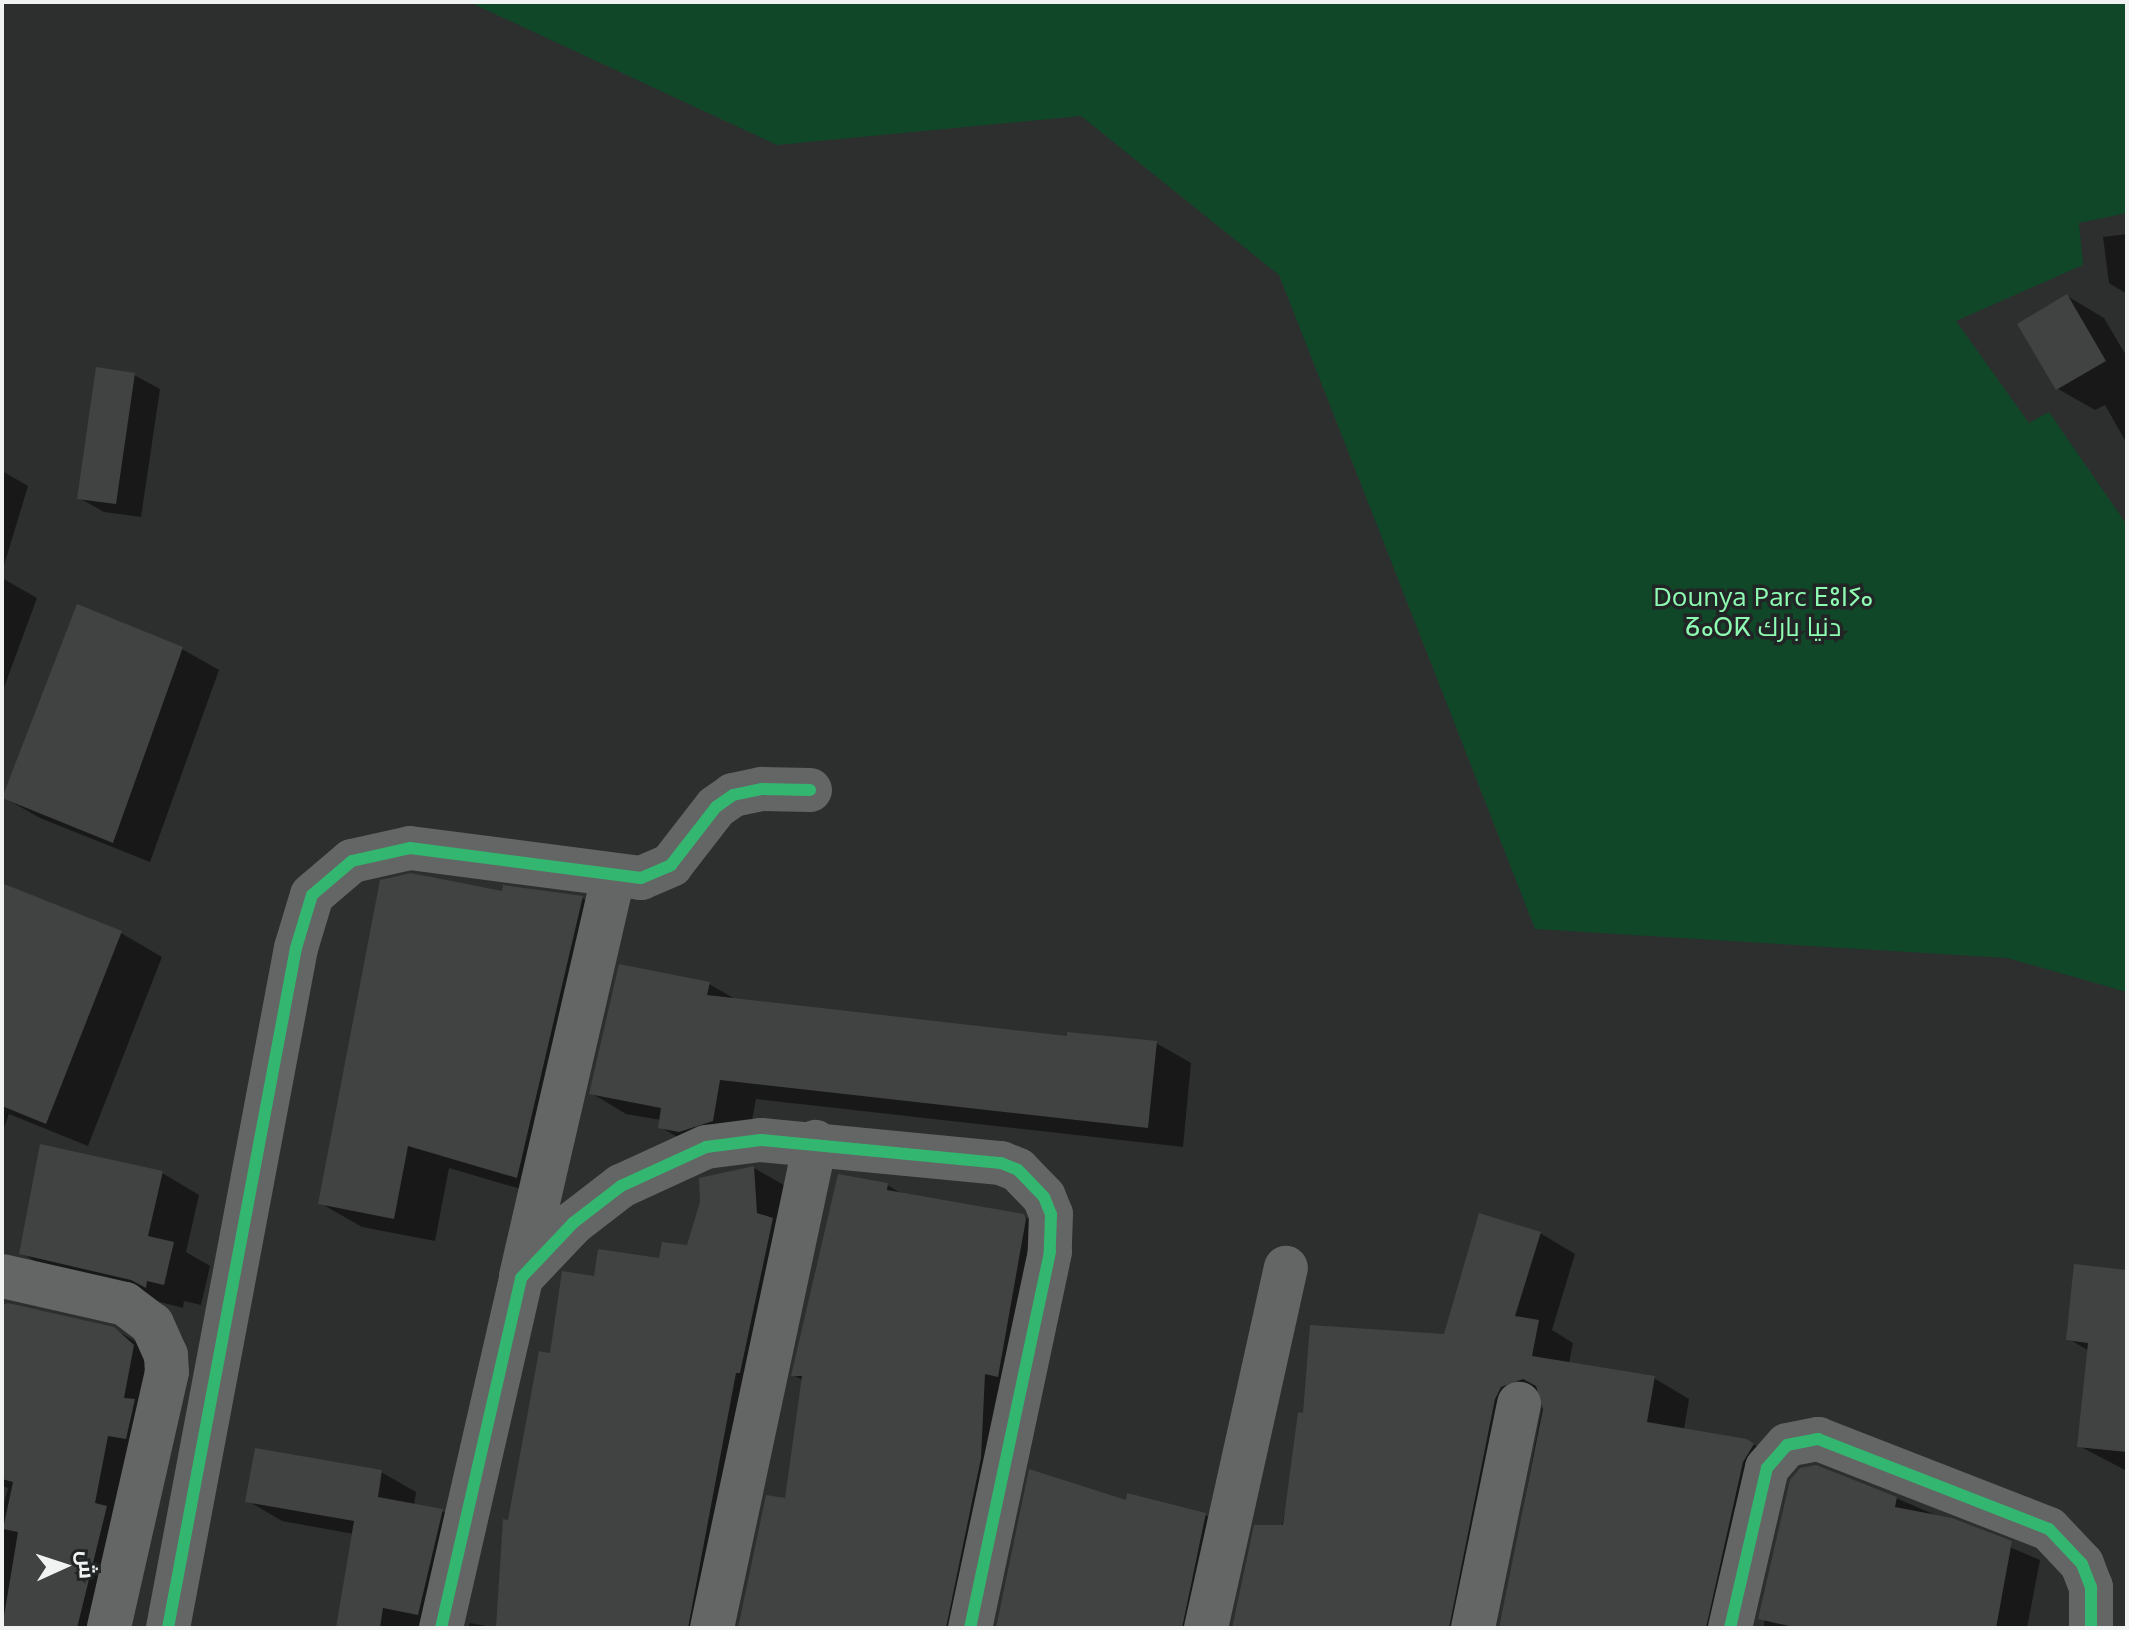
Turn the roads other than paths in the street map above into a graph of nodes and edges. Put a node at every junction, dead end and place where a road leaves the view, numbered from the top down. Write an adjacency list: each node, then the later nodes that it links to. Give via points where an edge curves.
1 (810, 790): 2 (street, via 762,789 733,795 716,807 671,865 641,878)
2 (613, 877): 6 (street); 9 (street, via 410,848 352,861 312,895 296,948)
3 (815, 1142): 6 (street, via 761,1140 706,1147 660,1165 621,1186 573,1223); 13 (street); 14 (street, via 1001,1163 1033,1182 1051,1214 1050,1252)
4 (1286, 1268): 15 (street)
5 (2, 1276): 8 (street, via 125,1304 152,1324 164,1347 167,1372)
6 (521, 1278): 12 (street)
7 (1519, 1404): 16 (street)
8 (141, 1484): 9 (street); 10 (street)
9 (185, 1545): 11 (street)
10 (109, 1628)
11 (168, 1628)
12 (441, 1628)
13 (712, 1628)
14 (970, 1628)
15 (1206, 1628)
16 (1473, 1628)
17 (1730, 1628): 18 (street, via 1767,1468 1787,1445 1818,1439 2049,1529 2082,1564 2091,1587)
18 (2091, 1628)

